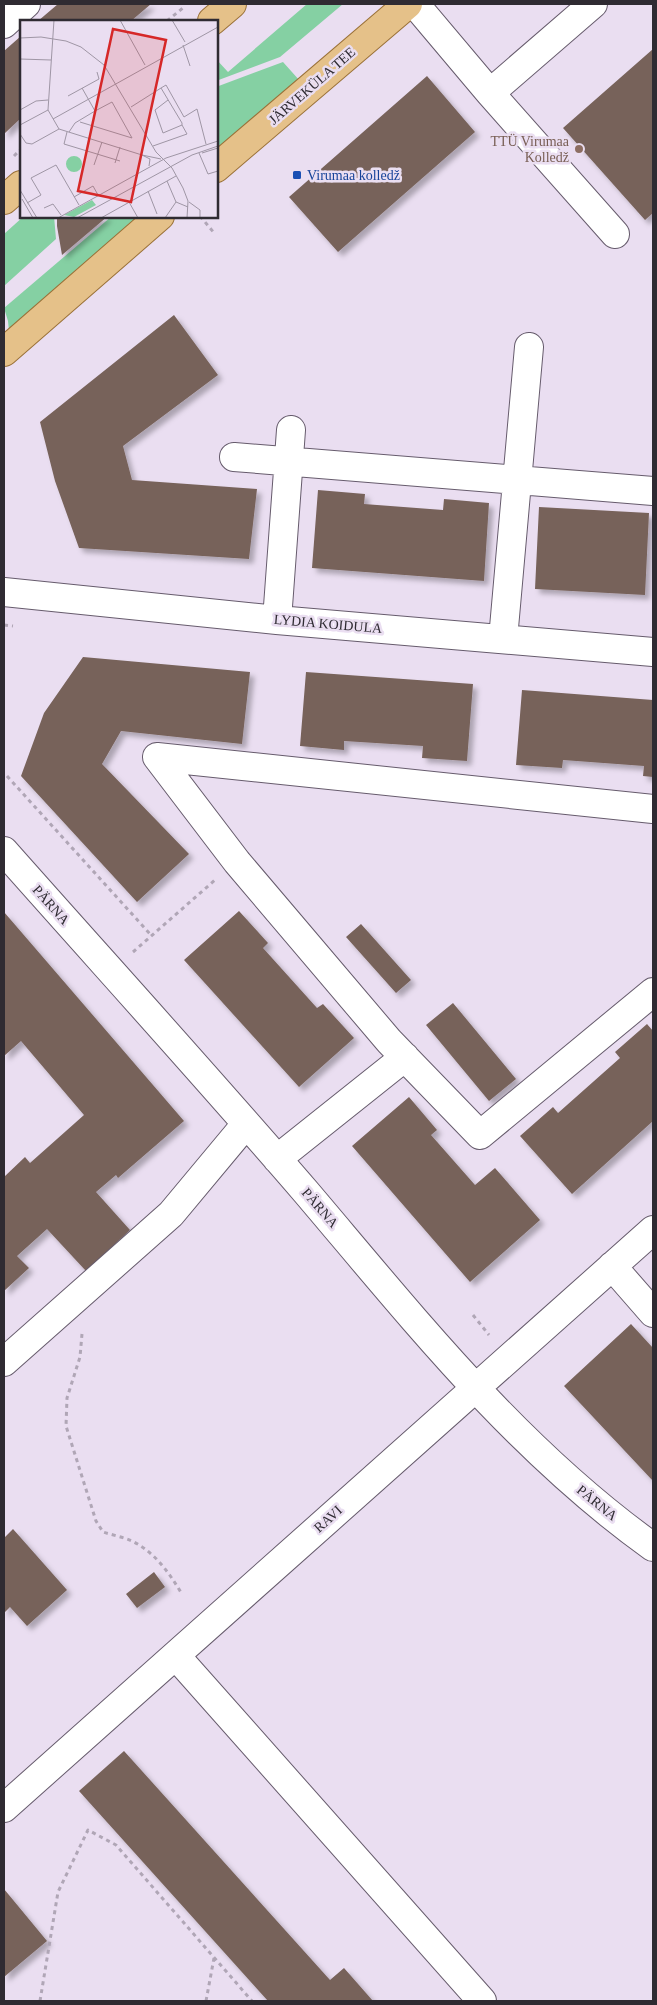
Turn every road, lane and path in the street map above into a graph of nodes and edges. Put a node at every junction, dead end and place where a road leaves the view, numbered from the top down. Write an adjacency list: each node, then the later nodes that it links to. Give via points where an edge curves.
1 (26, 4): 9 (street)
2 (188, 4): 7 (path)
3 (232, 4): 8 (main road)
4 (408, 4): 11 (main road, JÄRVEKÜLA TEE)
5 (415, 4): 10 (street)
6 (594, 4): 10 (street)
7 (169, 20)
8 (213, 20)
9 (4, 24)
10 (490, 93): 17 (street)
11 (218, 166)
12 (20, 186): 13 (main road)
13 (4, 200)
14 (158, 218): 19 (main road)
15 (202, 218): 16 (path)
16 (215, 234)
17 (614, 234)
18 (529, 347): 23 (street)
19 (4, 352)
20 (291, 430): 22 (street)
21 (234, 457): 22 (street)
22 (289, 461): 23 (street); 26 (street)
23 (518, 480): 24 (street); 27 (street)
24 (653, 492)
25 (4, 592): 26 (street, LYDIA KOIDULA)
26 (277, 620): 27 (street, LYDIA KOIDULA)
27 (503, 639): 28 (street, LYDIA KOIDULA)
28 (653, 652)
29 (7, 776): 33 (path)
30 (653, 809): 32 (street, via 157,757)
31 (4, 851): 37 (street, PÄRNA)
32 (237, 862): 33 (path); 36 (street)
33 (151, 935): 34 (path)
34 (130, 954)
35 (653, 992): 36 (street, via 480,1135)
36 (405, 1057): 38 (street)
37 (246, 1124): 38 (street, PÄRNA); 41 (street, via 171,1214)
38 (278, 1159): 46 (street, PÄRNA)
39 (653, 1230): 40 (street, RAVI)
40 (612, 1266): 42 (street); 46 (street, RAVI)
41 (68, 1304): 45 (street); 48 (path, via 82,1337 80,1357 67,1398 66,1426 96,1521 102,1532 132,1542 152,1555)
42 (653, 1313)
43 (473, 1315): 44 (path)
44 (492, 1339)
45 (4, 1362)
46 (474, 1387): 47 (street, PÄRNA, via 575,1485); 49 (street, RAVI)
47 (653, 1547)
48 (182, 1594)
49 (176, 1656): 50 (street, RAVI); 55 (street)
50 (4, 1808)
51 (214, 1957): 52 (path, via 116,1845 88,1830 58,1892); 53 (path); 54 (path)
52 (40, 2001)
53 (206, 2001)
54 (252, 2001)
55 (482, 2001)

